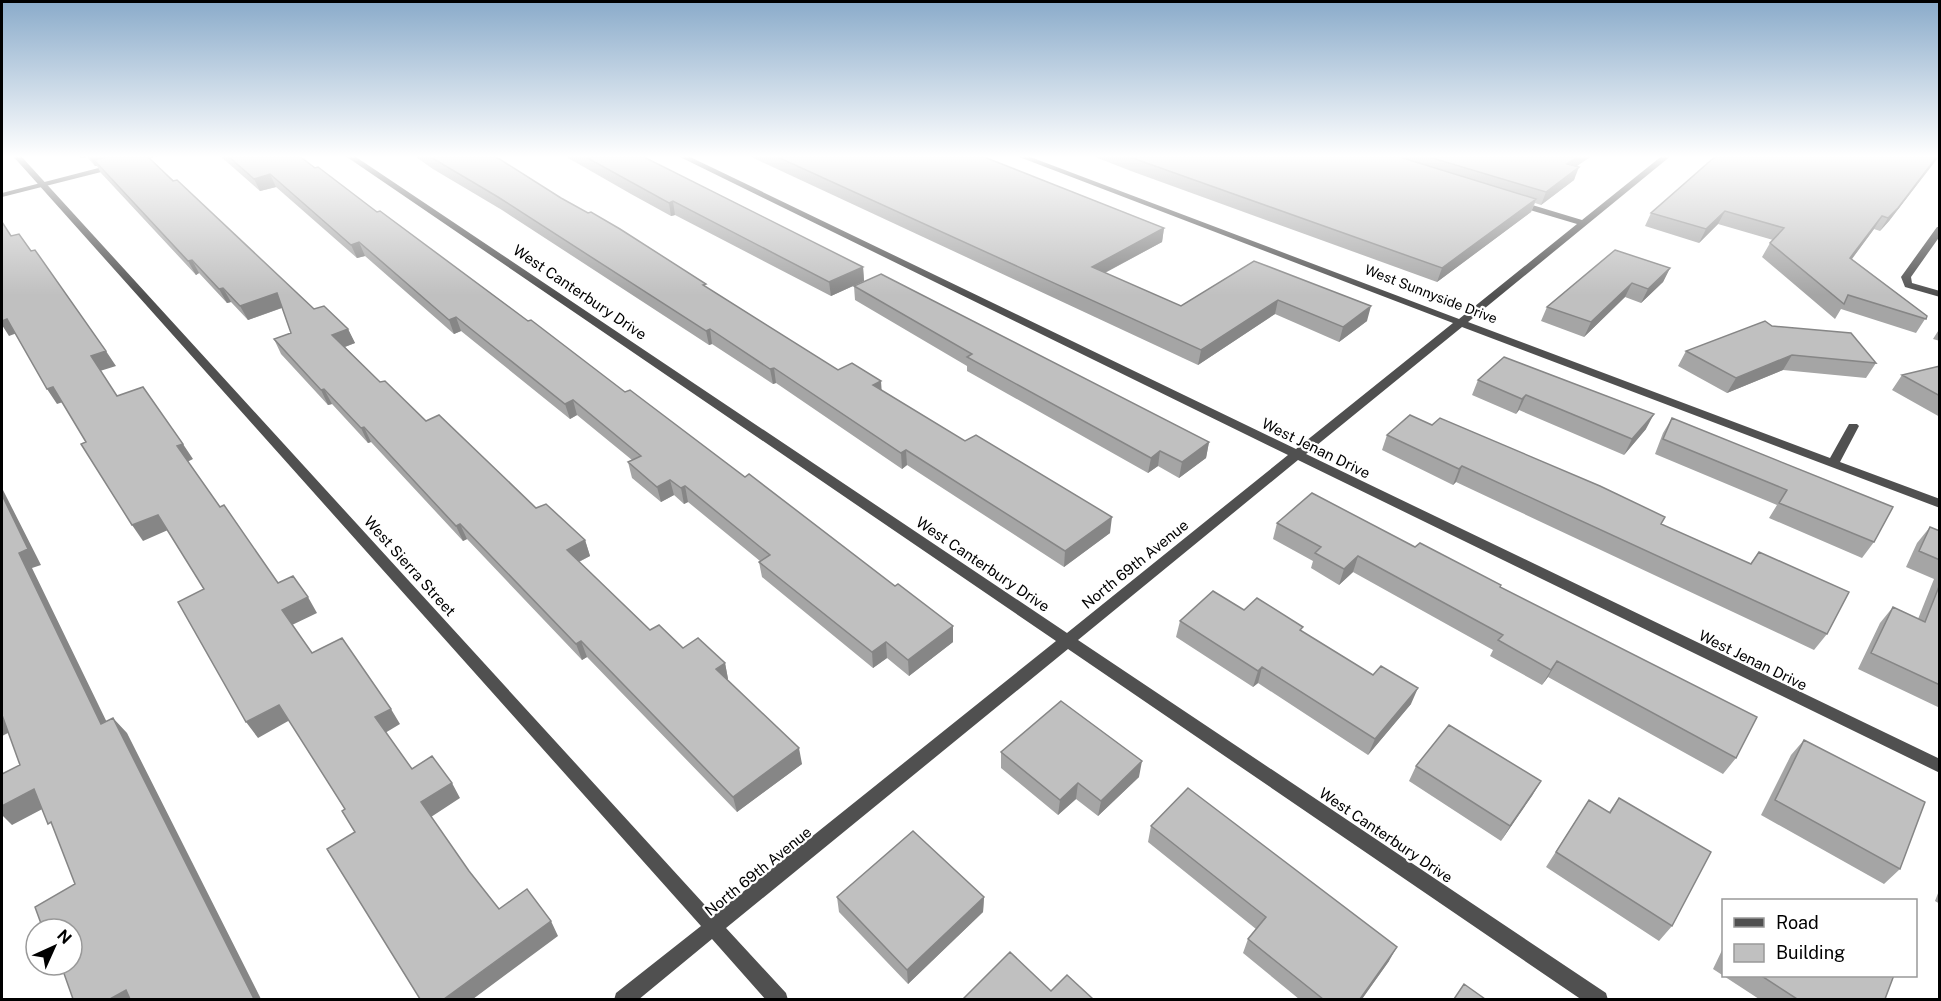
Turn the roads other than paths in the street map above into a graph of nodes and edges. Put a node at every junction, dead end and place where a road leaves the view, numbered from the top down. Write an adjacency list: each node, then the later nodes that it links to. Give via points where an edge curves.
1 (58, 202): 17 (street, West Sierra Street)
2 (417, 202): 15 (street, West Canterbury Drive)
3 (776, 202): 12 (street, West Jenan Drive)
4 (1142, 202): 10 (street, West Sunnyside Drive)
5 (1513, 202): 7 (street)
6 (1609, 202): 7 (street, North 69th Avenue)
7 (1582, 223): 10 (street, North 69th Avenue)
8 (1940, 229): 9 (street, via 1906,277 1908,285)
9 (1940, 294)
10 (1461, 322): 12 (street, North 69th Avenue); 13 (street, West Sunnyside Drive)
11 (1853, 426): 13 (street)
12 (1296, 455): 15 (street, North 69th Avenue); 16 (street, West Jenan Drive)
13 (1833, 464): 14 (street, West Sunnyside Drive)
14 (1940, 504)
15 (1066, 640): 17 (street, North 69th Avenue); 20 (street, West Canterbury Drive)
16 (1940, 767)
17 (715, 927): 18 (street, North 69th Avenue); 19 (street, West Sierra Street)
18 (623, 999)
19 (779, 999)
20 (1599, 999)

